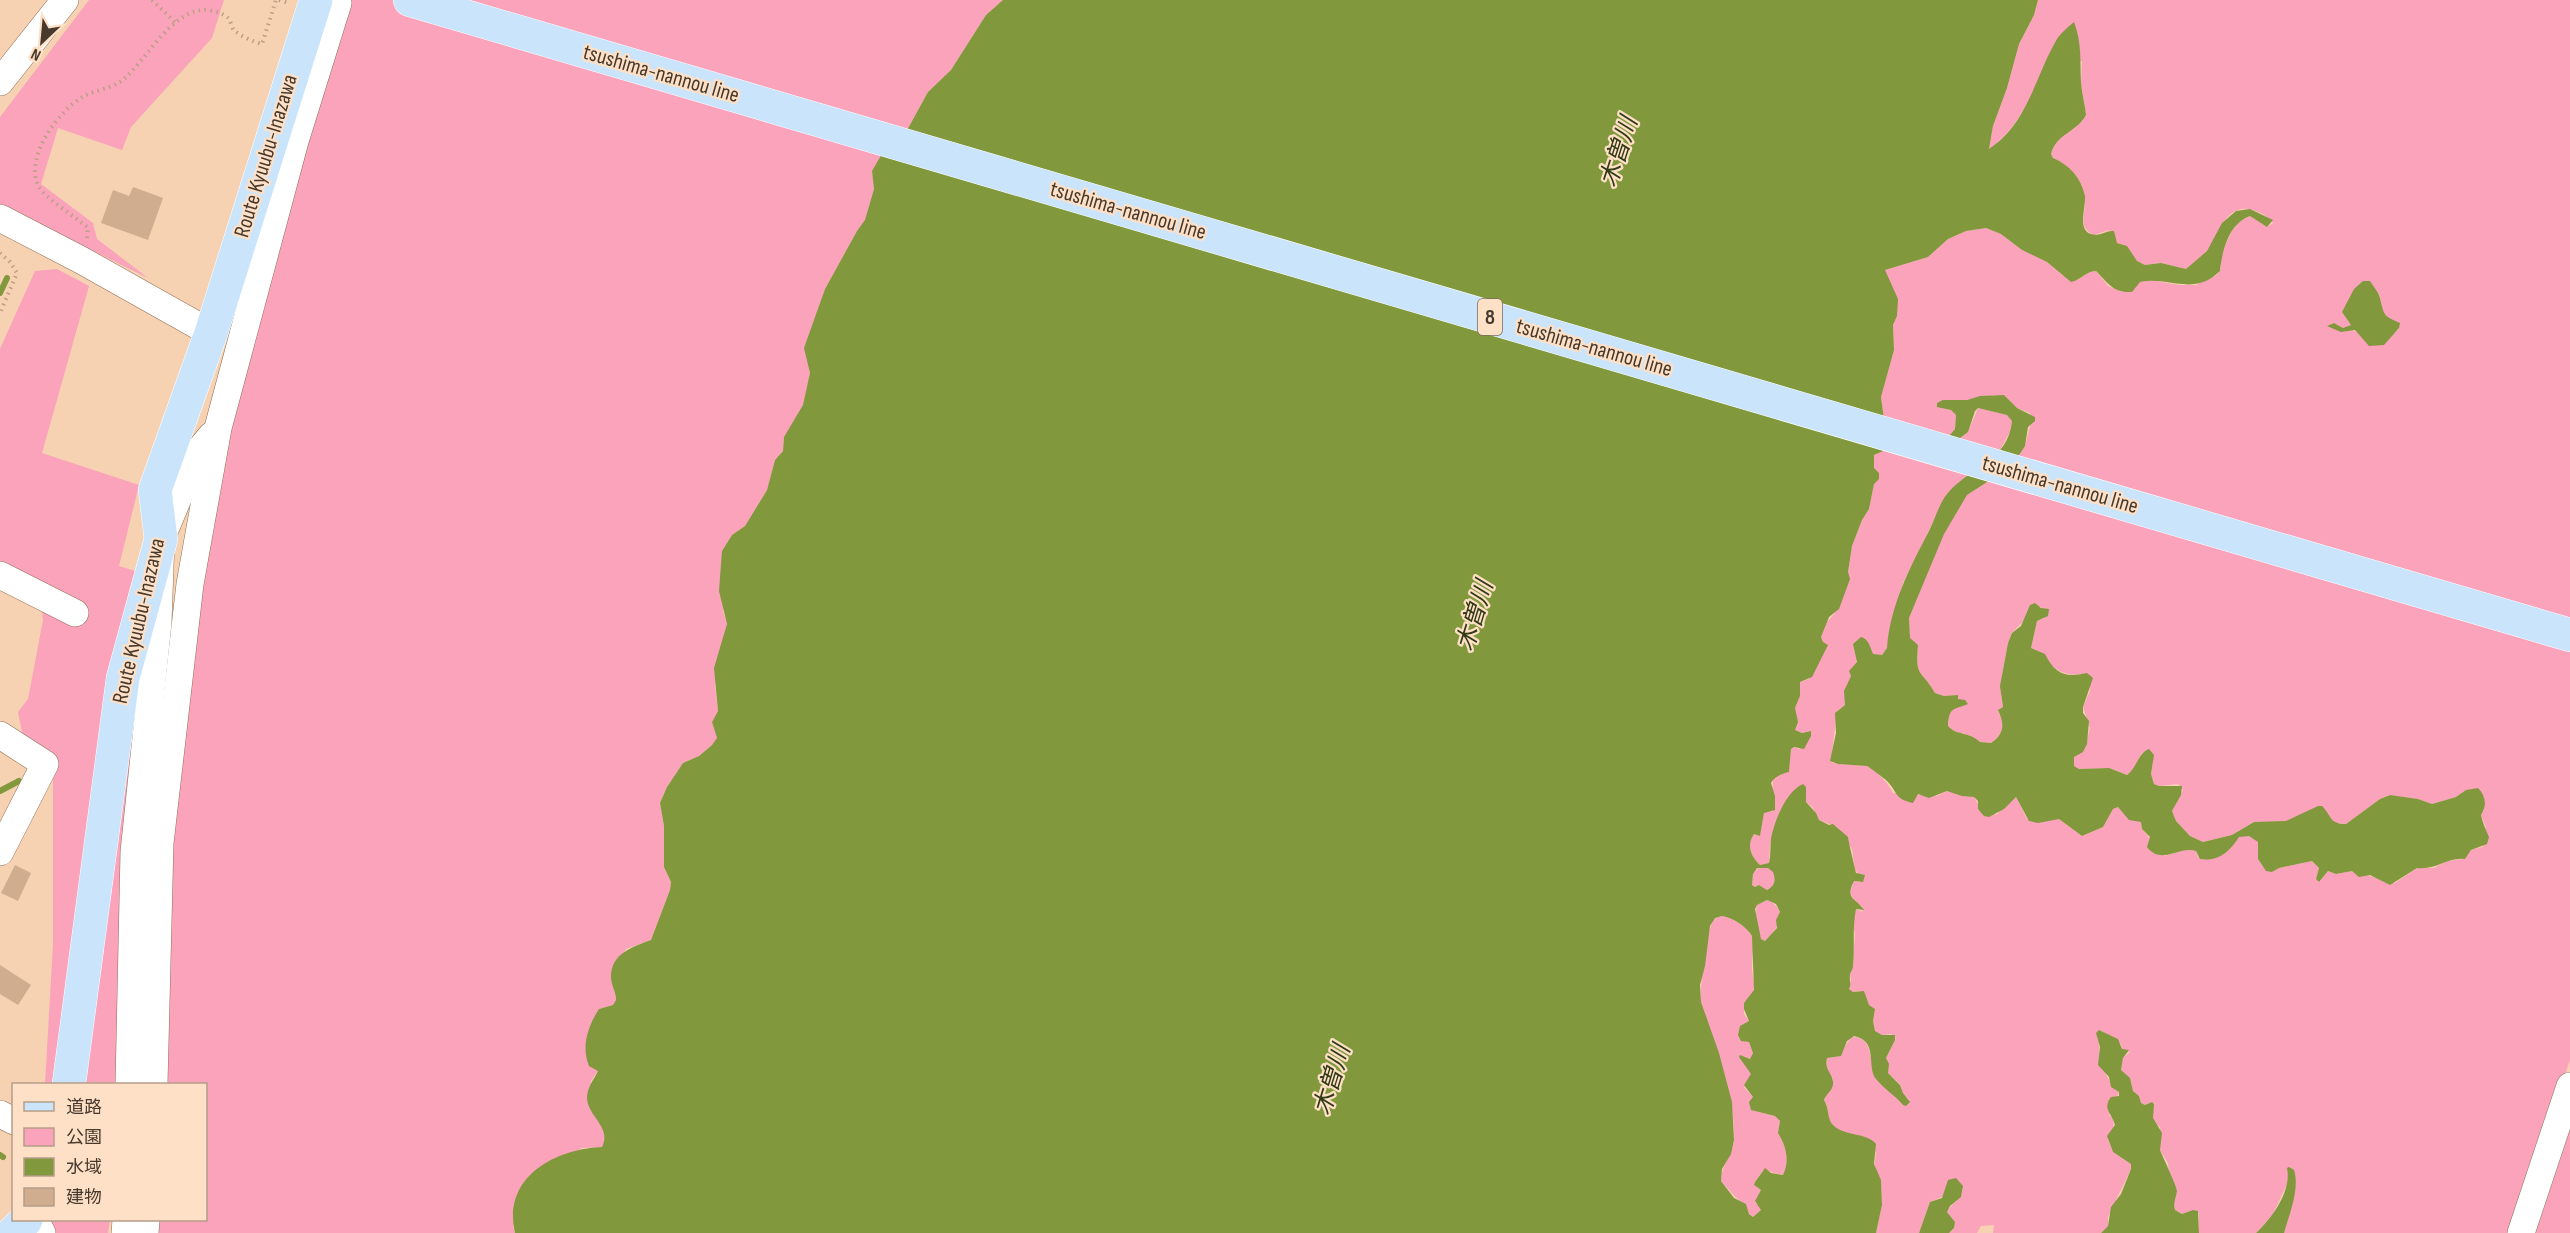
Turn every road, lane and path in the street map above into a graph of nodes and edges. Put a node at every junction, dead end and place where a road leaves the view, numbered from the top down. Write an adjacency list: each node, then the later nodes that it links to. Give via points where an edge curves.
1 (65, 0): 7 (street)
2 (153, 0): 6 (path)
3 (276, 0): 6 (path, via 262,44 235,32 228,18 219,12 203,10)
4 (410, 0): 17 (main road, tsushima-nannou line / 8)
5 (327, 2): 12 (main road, Route Kyuubu-Inazawa); 13 (street, via 295,141)
6 (175, 22): 10 (path, via 124,80 85,95 65,110 53,124 34,163 42,191 88,228)
7 (0, 82)
8 (0, 218): 10 (street)
9 (0, 254): 11 (path, via 17,273)
10 (81, 260): 12 (street)
11 (0, 313)
12 (211, 333): 14 (main road, Route Kyuubu-Inazawa, via 155,490)
13 (218, 428): 14 (street, via 197,453); 24 (street, via 190,584 160,843)
14 (161, 540): 22 (main road, Route Kyuubu-Inazawa, via 123,678); 23 (street, via 158,623 134,852)
15 (0, 575): 16 (street)
16 (75, 613)
17 (2570, 635)
18 (0, 735): 19 (street, via 45,764)
19 (28, 796): 20 (street); 21 (street)
20 (0, 806)
21 (0, 852)
22 (69, 1083)
23 (129, 1083)
24 (154, 1083)
25 (2570, 1086): 28 (street)
26 (25, 1221): 27 (main road)
27 (13, 1233)
28 (2521, 1233)

